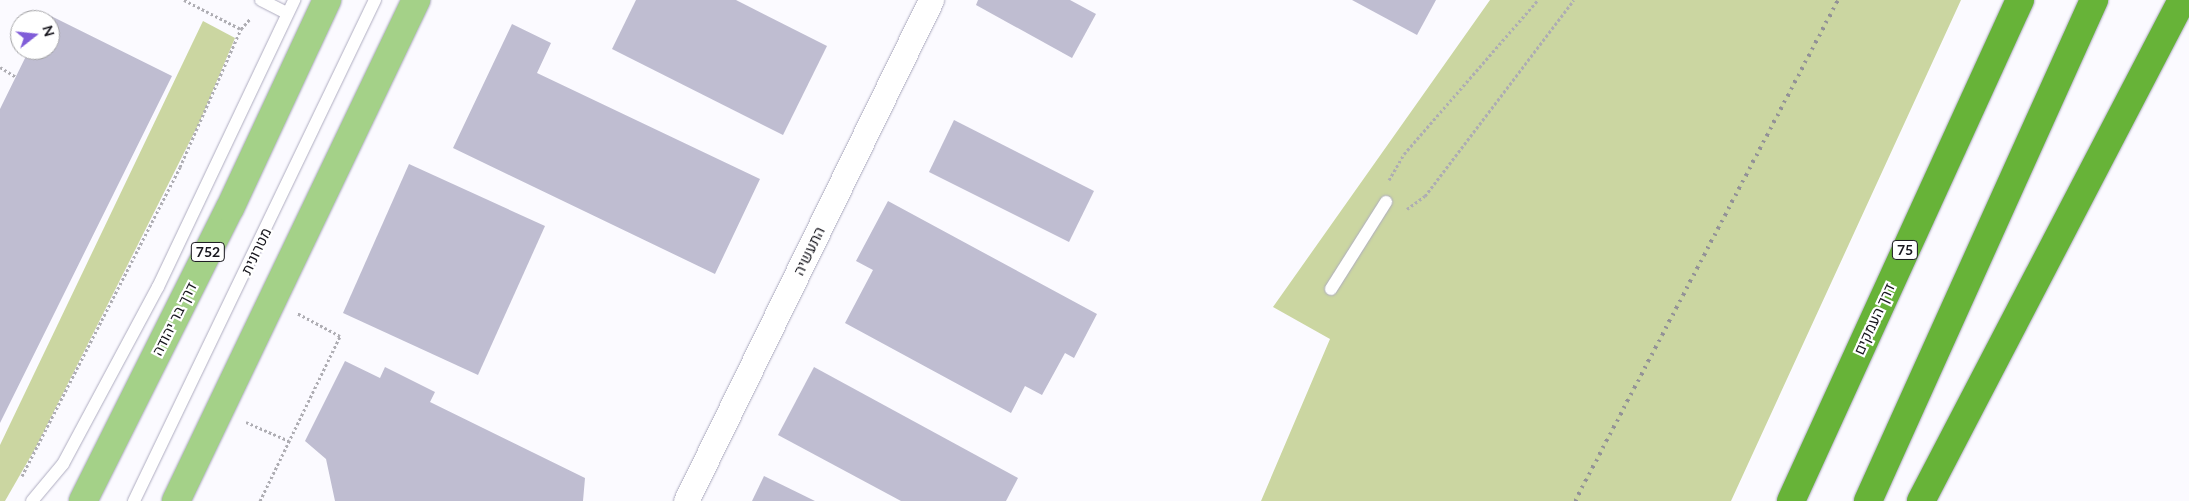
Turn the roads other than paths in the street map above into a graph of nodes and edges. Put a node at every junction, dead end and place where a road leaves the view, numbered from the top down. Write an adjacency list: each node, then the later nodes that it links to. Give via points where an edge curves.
1 (294, 0): 10 (lane)
2 (327, 0): 14 (main road, דרך בר יהודה / 752, via 230,208)
3 (375, 0): 15 (lane, מטרונית)
4 (416, 0): 16 (main road)
5 (931, 0): 17 (street, התעשיה)
6 (2020, 0): 18 (highway, דרך העמקים / 75)
7 (2094, 0): 19 (highway)
8 (2182, 0): 20 (highway)
9 (263, 1): 10 (lane)
10 (286, 13): 13 (lane, via 212,179 162,279 63,464)
11 (1386, 202): 12 (lane)
12 (1331, 288)
13 (32, 501)
14 (83, 501)
15 (134, 501)
16 (176, 501)
17 (686, 501)
18 (1791, 501)
19 (1868, 501)
20 (1921, 501)

